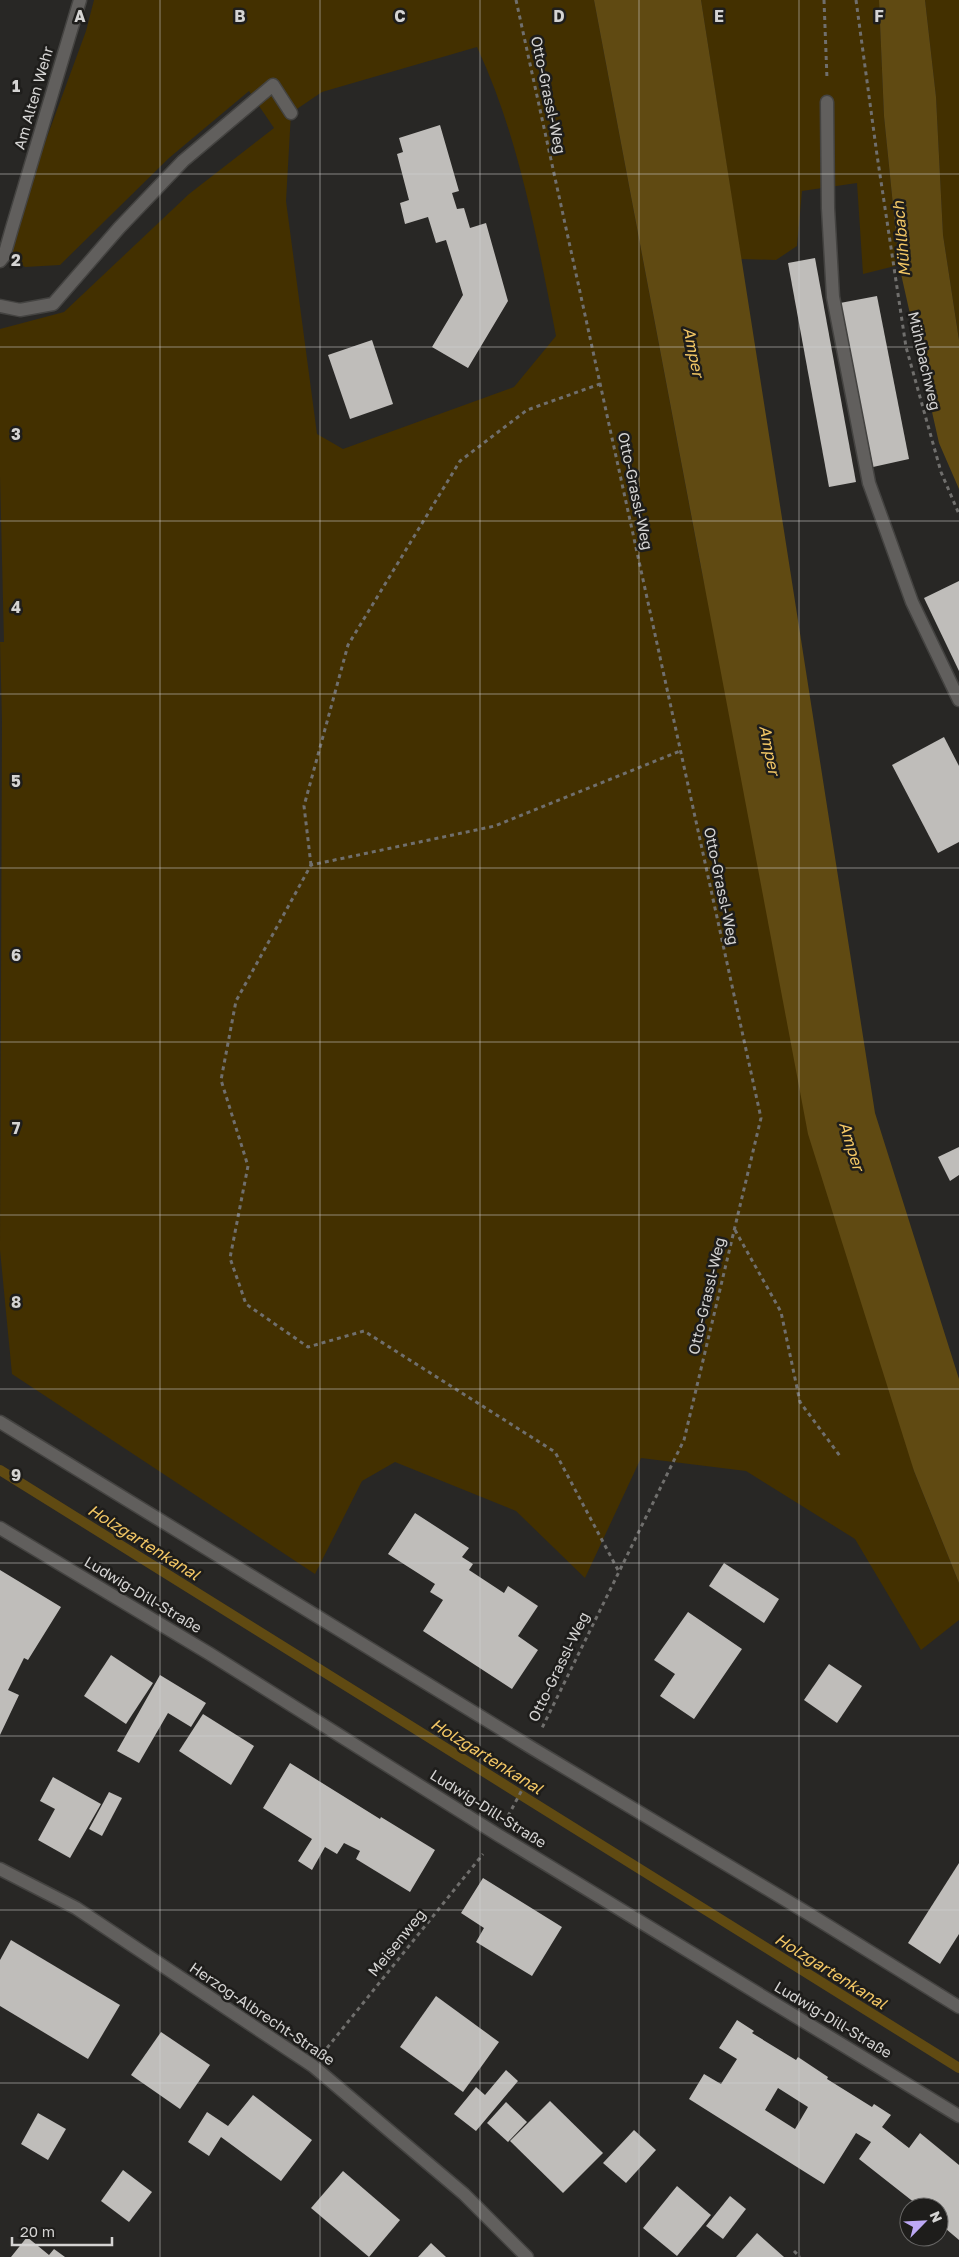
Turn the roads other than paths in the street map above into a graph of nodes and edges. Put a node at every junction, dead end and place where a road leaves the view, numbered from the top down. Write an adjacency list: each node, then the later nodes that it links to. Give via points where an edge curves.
1 (80, 0): 4 (street, Am Alten Wehr)
2 (827, 102): 6 (street, via 833,297 869,483 912,602)
3 (291, 114): 5 (street, via 273,85 184,160 53,304 20,310)
4 (0, 261)
5 (0, 306)
6 (959, 700)
7 (0, 1422): 10 (street)
8 (0, 1528): 11 (street, Ludwig-Dill-Straße)
9 (0, 1869): 12 (street, Herzog-Albrecht-Straße, via 76,1908 313,2066 464,2194)
10 (959, 2007)
11 (959, 2116)
12 (527, 2257)

